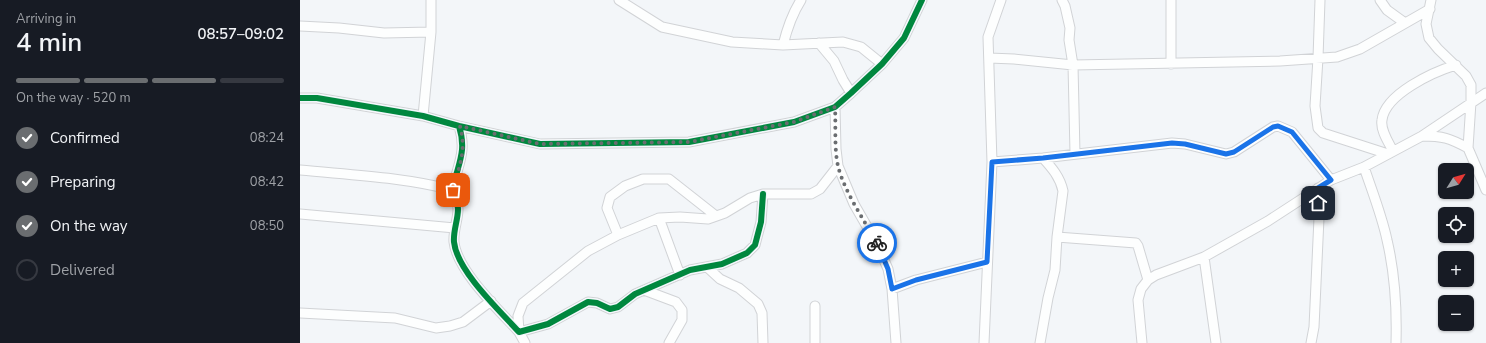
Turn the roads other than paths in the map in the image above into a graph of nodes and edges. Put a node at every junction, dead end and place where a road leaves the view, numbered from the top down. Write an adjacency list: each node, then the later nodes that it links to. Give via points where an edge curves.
1 (431, 0): 13 (street)
2 (619, 0): 15 (street, via 662,27 732,42)
3 (801, 0): 15 (street, via 788,26)
4 (922, 0): 18 (street, via 904,38)
5 (1001, 0): 16 (street, via 988,37)
6 (1062, 0): 20 (street, via 1070,28)
7 (1171, 0): 19 (street)
8 (1320, 0): 17 (street)
9 (1380, 0): 11 (street, via 1387,10)
10 (1431, 4): 11 (street); 21 (street, via 1426,24 1429,38)
11 (1405, 23): 17 (street, via 1352,52 1337,57)
12 (300, 26): 13 (street, via 384,33)
13 (431, 32): 27 (street)
14 (819, 43): 15 (street); 18 (street, via 843,42 861,47); 22 (street, via 834,61)
15 (783, 45)
16 (989, 58): 20 (street, via 1014,58); 34 (street)
17 (1318, 58): 19 (street); 31 (street, via 1314,106 1318,128 1323,133)
18 (882, 64): 22 (street)
19 (1171, 64): 20 (street)
20 (1073, 65): 32 (street)
21 (1456, 65): 25 (street, via 1471,85); 31 (street, via 1440,70 1415,84 1390,104 1381,122)
22 (851, 93): 26 (street)
23 (1486, 93): 25 (street)
24 (300, 98): 27 (street, via 317,98)
25 (1472, 102): 29 (street); 30 (street)
26 (835, 107): 28 (street, via 794,122 689,142 540,144); 35 (street)
27 (423, 116): 28 (street)
28 (460, 126): 40 (street, via 463,153)
29 (1422, 136): 30 (street, via 1444,136); 31 (street)
30 (1468, 148): 41 (street)
31 (1391, 153): 36 (street)
32 (1075, 154): 33 (street); 38 (street, via 1172,143 1226,154 1234,152 1278,126 1297,137)
33 (1043, 158): 34 (street); 48 (street, via 1062,184)
34 (992, 162): 50 (street)
35 (838, 166): 42 (street, via 820,189 811,194); 55 (street, via 854,204 888,269)
36 (1364, 168): 38 (street); 72 (street, via 1392,261 1397,312)
37 (300, 170): 40 (street, via 392,179)
38 (1331, 180): 39 (street)
39 (1318, 188): 49 (street, via 1268,221); 71 (street, via 1319,218)
40 (453, 190): 46 (street, via 458,209)
41 (1486, 190)
42 (763, 194): 44 (street); 51 (street, via 762,222 755,245 747,253 722,264)
43 (300, 214): 46 (street)
44 (716, 216): 45 (street, via 708,219); 47 (street, via 669,179 643,179 625,186 610,197 607,208)
45 (659, 218): 47 (street); 52 (street)
46 (455, 228): 58 (street, via 454,242 460,261)
47 (618, 235): 61 (street, via 588,251 523,302 518,316)
48 (1057, 237): 53 (street, via 1136,243); 68 (street, via 1055,270)
49 (1204, 257): 53 (street); 70 (street)
50 (987, 262): 55 (street, via 916,280); 67 (street)
51 (707, 267): 52 (street); 64 (street, via 720,279 739,288 758,304 762,313)
52 (680, 275): 54 (street)
53 (1148, 280): 69 (street, via 1141,289 1138,300)
54 (657, 285): 56 (street); 57 (street)
55 (892, 289): 66 (street)
56 (644, 290): 57 (street); 61 (street, via 618,307 610,309 598,303 588,302 548,324)
57 (659, 295): 63 (street, via 676,302 682,310 682,320)
58 (491, 301): 60 (street, via 463,322 436,328 395,318); 61 (street)
59 (815, 306): 65 (street)
60 (300, 313)
61 (520, 332): 62 (street)
62 (526, 343)
63 (669, 343)
64 (763, 343)
65 (815, 343)
66 (896, 343)
67 (984, 343)
68 (1040, 343)
69 (1142, 343)
70 (1216, 343)
71 (1311, 343)
72 (1396, 343)

